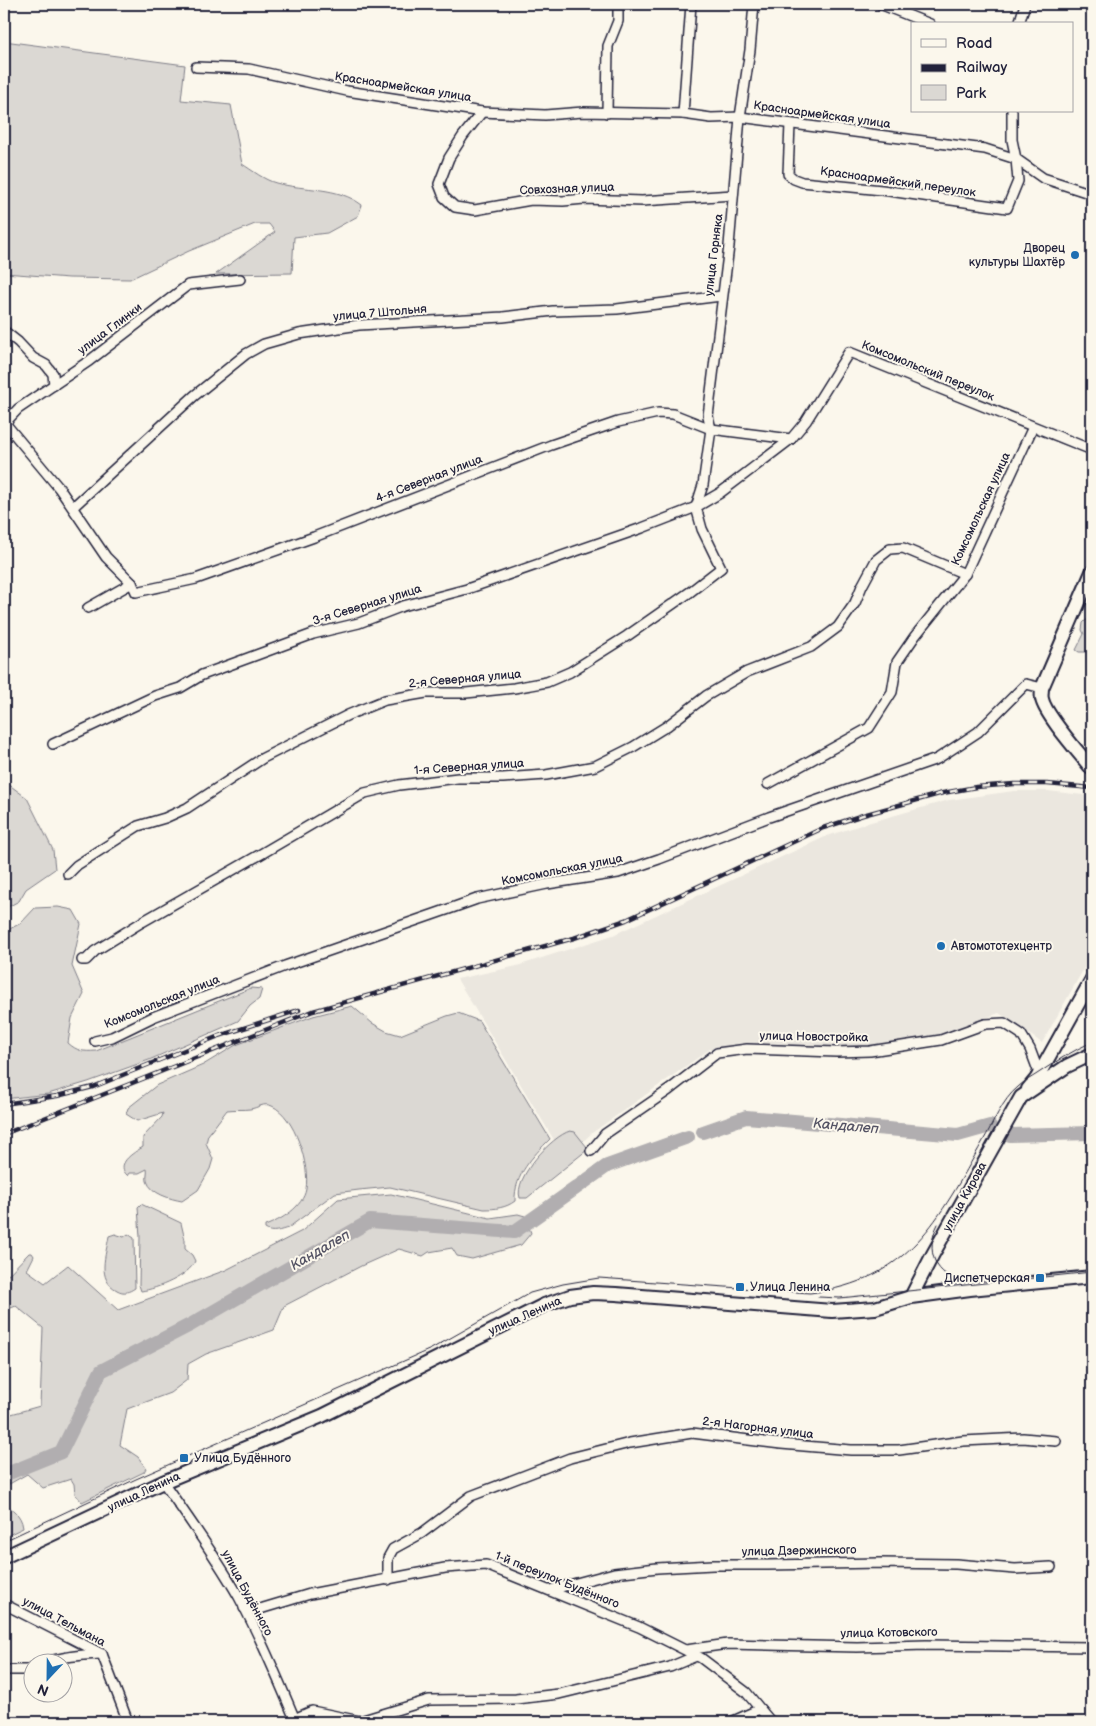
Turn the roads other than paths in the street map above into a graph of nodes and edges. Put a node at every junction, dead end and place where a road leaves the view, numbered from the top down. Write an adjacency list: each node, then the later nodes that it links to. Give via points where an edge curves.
1 (618, 4): 11 (street, via 618,21 608,46)
2 (691, 4): 12 (street)
3 (754, 4): 13 (street, улица Горняка)
4 (880, 4): 6 (street)
5 (1025, 4): 7 (street)
6 (925, 22)
7 (1020, 22)
8 (196, 67): 9 (street, Красноармейская улица, via 249,69 347,91)
9 (482, 112): 11 (street, Красноармейская улица); 17 (street, Совхозная улица, via 449,158 439,184 444,197 456,207 476,210 531,200 642,201)
10 (1012, 112): 15 (street)
11 (607, 113): 12 (street, Красноармейская улица)
12 (683, 114): 13 (street, Красноармейская улица, via 711,118)
13 (740, 117): 14 (street, Красноармейская улица); 17 (street, улица Горняка)
14 (790, 124): 15 (street, Красноармейская улица, via 985,149); 15 (street, Красноармейский переулок, via 788,174 802,182 1007,208 1018,181)
15 (1016, 159): 16 (street, Красноармейская улица, via 1043,178)
16 (1092, 194)
17 (733, 195): 19 (street, улица Горняка)
18 (240, 279): 21 (street, улица Глинки, via 188,285)
19 (721, 296): 24 (street, улица Горняка, via 708,416); 27 (street, улица 7 Штольня, via 617,310 553,311 359,325 299,334 264,344 246,354 194,396)
20 (4, 330): 21 (street, via 46,365 53,374)
21 (54, 386): 22 (street, улица Глинки, via 18,409)
22 (5, 423): 27 (street)
23 (1033, 427): 25 (street, Комсомольский переулок, via 849,352); 26 (street, Комсомольский переулок); 30 (street, Комсомольская улица)
24 (711, 429): 25 (street, 4-я Северная улица); 28 (street, улица Горняка, via 703,485); 31 (street, 4-я Северная улица, via 673,414 658,413 618,422 551,444 314,537 196,579 136,592)
25 (791, 439): 28 (street, Комсомольский переулок, via 720,493)
26 (1092, 450)
27 (72, 507): 31 (street, via 106,557)
28 (696, 507): 34 (street, 3-я Северная улица, via 466,589 314,634 202,675 180,688 155,696); 37 (street, 2-я Северная улица, via 702,529 721,568 570,672 547,682 514,688 426,693 385,700 263,758 187,808 138,826)
29 (1092, 572): 33 (main road)
30 (965, 574): 36 (street, Комсомольская улица, via 897,662 892,692 870,728); 38 (street, 1-я Северная улица, via 903,548 890,549 876,560 855,603 838,627 811,647 747,672 633,747 595,766 546,775 458,778 399,785 366,793)
31 (132, 583): 32 (street)
32 (88, 608)
33 (1042, 688): 35 (main road, via 1046,710); 40 (street, Комсомольская улица, via 1026,684 978,732 937,759 618,873 478,899 286,966)
34 (53, 744)
35 (1092, 769)
36 (768, 784)
37 (68, 874)
38 (82, 960)
39 (1092, 979): 42 (main road, улица Кирова)
40 (95, 1041)
41 (1092, 1054): 43 (main road, улица Кирова, via 1067,1066)
42 (1039, 1073): 43 (main road, улица Кирова); 44 (street, улица Новостройка, via 1021,1034 1004,1023 984,1024 940,1040 870,1051 748,1049 717,1053 605,1134)
43 (1022, 1097): 46 (main road, улица Кирова)
44 (591, 1151)
45 (1092, 1277): 46 (main road, улица Ленина)
46 (911, 1297): 48 (main road, улица Ленина, via 875,1308 832,1311 616,1294 570,1296 511,1320 322,1416)
47 (1056, 1442): 51 (street, 2-я Нагорная улица, via 1023,1438 964,1440 898,1450 851,1450 692,1433 630,1443 570,1458 471,1496 422,1533 393,1549 388,1558)
48 (163, 1482): 49 (main road, улица Ленина); 54 (street, улица Будённого, via 208,1546)
49 (4, 1557)
50 (1051, 1567): 52 (street, улица Дзержинского, via 1015,1569 880,1563 713,1565 614,1573)
51 (388, 1580): 52 (street, 1-й переулок Будённого, via 445,1568 486,1565); 54 (street, 1-й переулок Будённого, via 310,1594 260,1609)
52 (550, 1590): 56 (street, 1-й переулок Будённого)
53 (4, 1604): 57 (street, улица Тельмана)
54 (244, 1608): 63 (street, улица Будённого)
55 (1092, 1647): 56 (street, улица Котовского, via 728,1644)
56 (686, 1650): 58 (street, 1-й переулок Будённого)
57 (102, 1654): 59 (street); 64 (street, улица Тельмана)
58 (696, 1656): 62 (street, 1-й переулок Будённого, via 746,1692); 63 (street, via 670,1667 559,1694 516,1699 429,1700 360,1721 312,1711)
59 (72, 1657)
60 (4, 1670): 61 (street)
61 (22, 1670)
62 (760, 1709): 65 (street); 66 (street, 1-й переулок Будённого)
63 (295, 1721)
64 (128, 1722)
65 (732, 1722)
66 (771, 1722)

